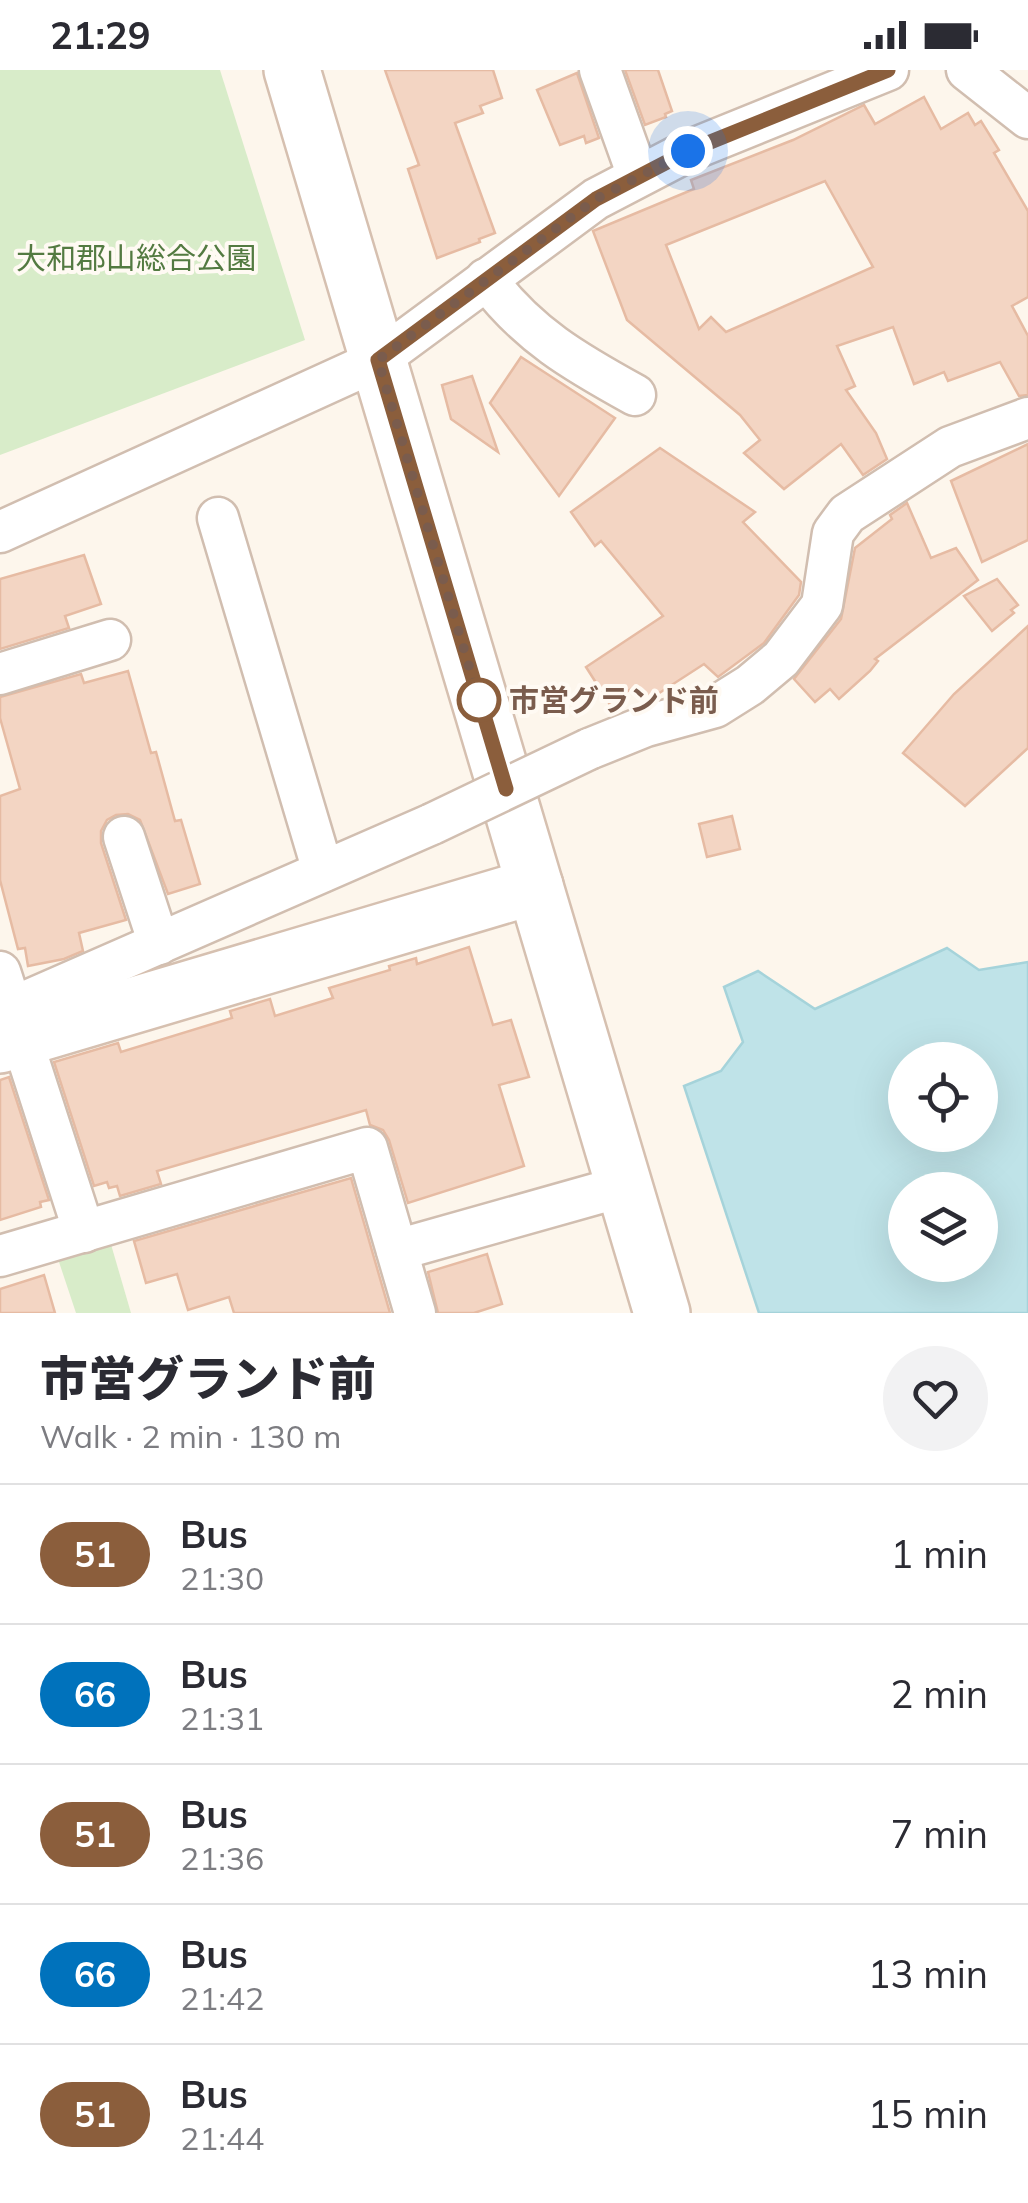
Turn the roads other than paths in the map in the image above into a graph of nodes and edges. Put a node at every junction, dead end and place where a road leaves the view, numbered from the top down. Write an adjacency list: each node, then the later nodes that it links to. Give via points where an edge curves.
1 (292, 70): 8 (street)
2 (600, 70): 6 (street)
3 (888, 70): 6 (street)
4 (968, 70): 5 (street)
5 (1028, 118)
6 (638, 176): 7 (street)
7 (486, 278): 8 (street); 9 (street, via 529,328)
8 (378, 360): 12 (street); 17 (street)
9 (636, 395)
10 (1028, 418): 16 (street, bridge, via 950,446 847,514 833,533 822,604 781,658 750,685 715,707 589,749)
11 (218, 518): 16 (street)
12 (0, 532)
13 (110, 640): 14 (street)
14 (0, 674)
15 (124, 837): 18 (street)
16 (323, 871): 18 (street)
17 (535, 886): 19 (street); 20 (street)
18 (159, 944): 19 (street)
19 (8, 1016): 21 (street)
20 (624, 1186): 22 (street); 25 (street)
21 (84, 1232): 22 (street, via 366,1148); 23 (street)
22 (397, 1250): 24 (street)
23 (0, 1256)
24 (415, 1313)
25 (662, 1313)

